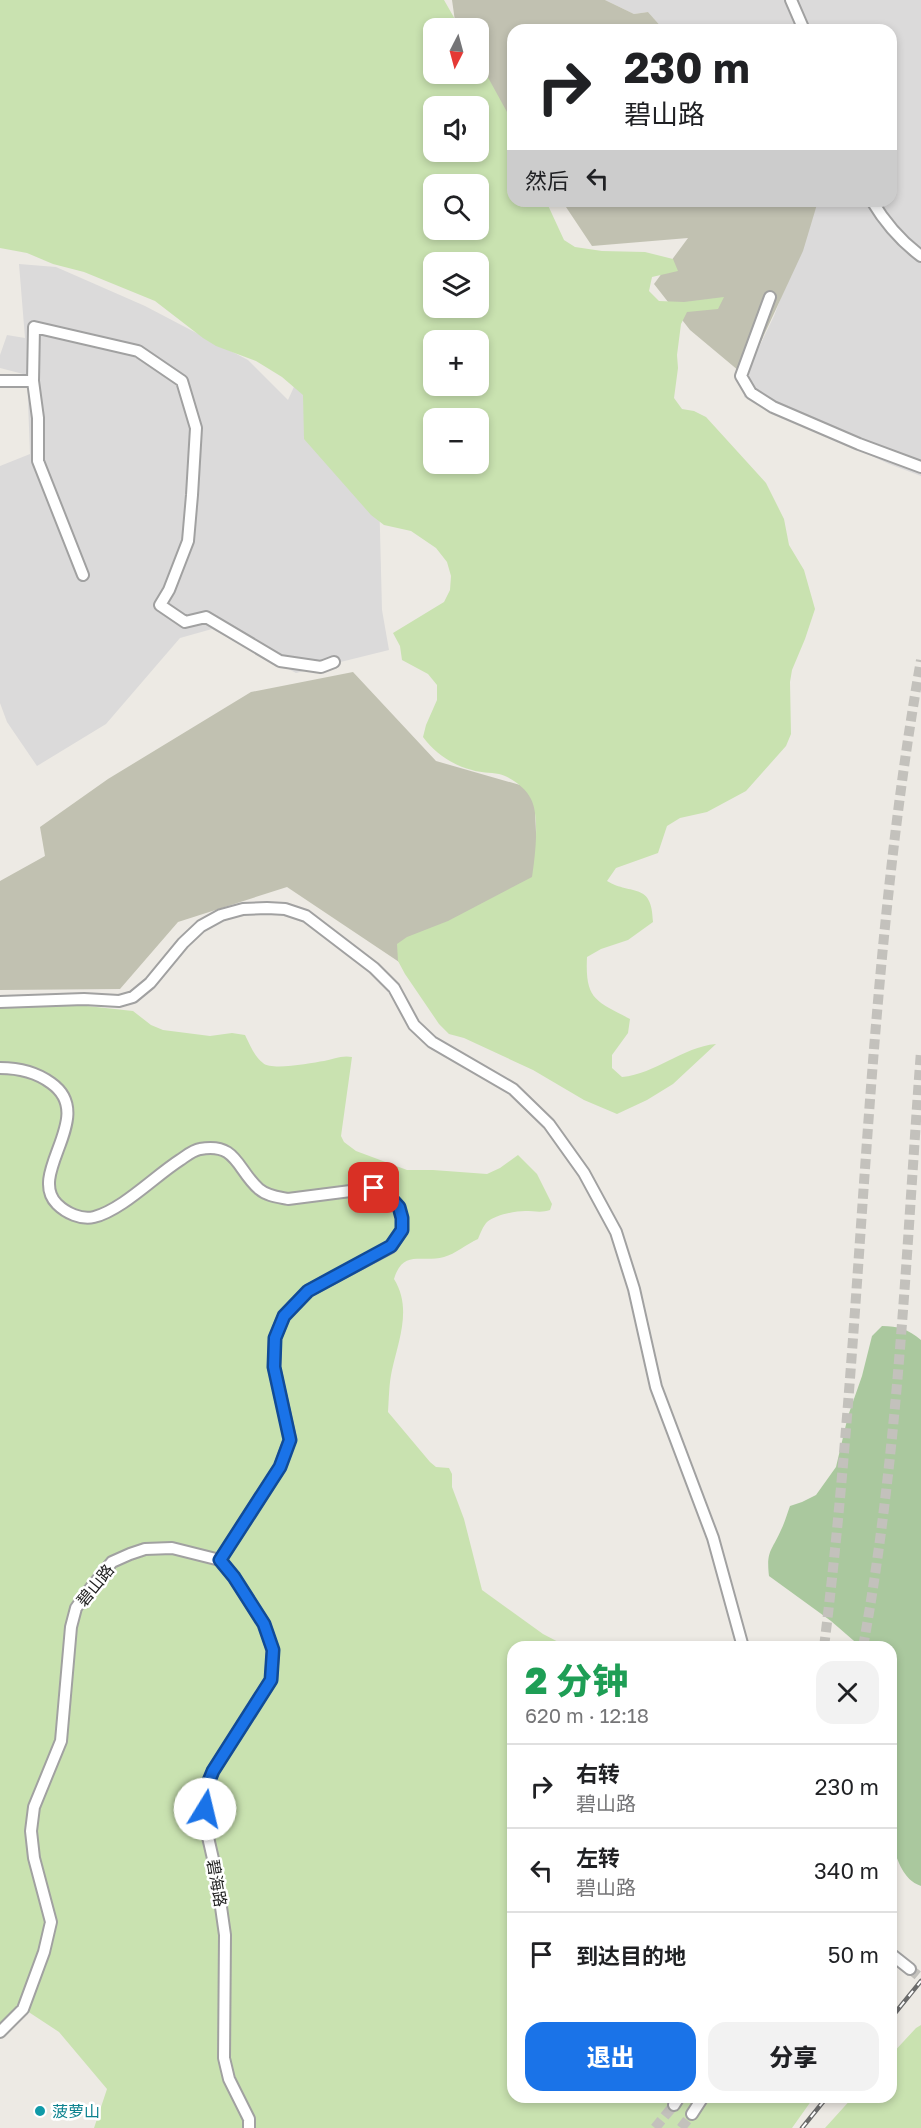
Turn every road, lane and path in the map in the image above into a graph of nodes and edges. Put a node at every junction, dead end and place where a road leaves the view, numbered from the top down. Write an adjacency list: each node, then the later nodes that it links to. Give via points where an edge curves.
1 (791, 0): 2 (street)
2 (801, 24)
3 (876, 207): 4 (street)
4 (921, 256)
5 (770, 297): 8 (street, via 741,376 751,393 773,407)
6 (0, 381): 7 (street)
7 (33, 381): 9 (street, via 38,461); 10 (street, via 34,327 138,351 182,381 196,428 188,541 160,605 185,622 207,617 280,662 321,667)
8 (921, 467)
9 (83, 575)
10 (334, 663)
11 (0, 1002): 14 (street, via 119,1001 133,997 201,926 243,909 276,908 306,916 374,968 394,988 414,1025 432,1042 513,1089 549,1124 584,1173 616,1232 634,1289 656,1387 713,1538)
12 (0, 1068): 13 (street, via 38,1074 64,1096 68,1109 65,1129 51,1168 49,1187 54,1202 69,1214 91,1218 111,1211 198,1149 219,1148 233,1155 259,1189 274,1197 374,1188 399,1207 402,1230 391,1246 308,1291 284,1316 275,1338 274,1367 290,1440 280,1467)
13 (220, 1560): 17 (street, 碧山路, via 172,1548 130,1554 112,1562 76,1608 61,1741 34,1807 31,1831 51,1922 23,2009); 20 (street, 碧海路, via 264,1624 273,1650 271,1680 213,1771 204,1793 205,1824 225,1935 224,2058 229,2079 249,2119)
14 (741, 1641)
15 (897, 1959): 16 (street)
16 (910, 1969)
17 (0, 2032)
18 (699, 2103): 19 (street)
19 (692, 2114)
20 (249, 2128)

